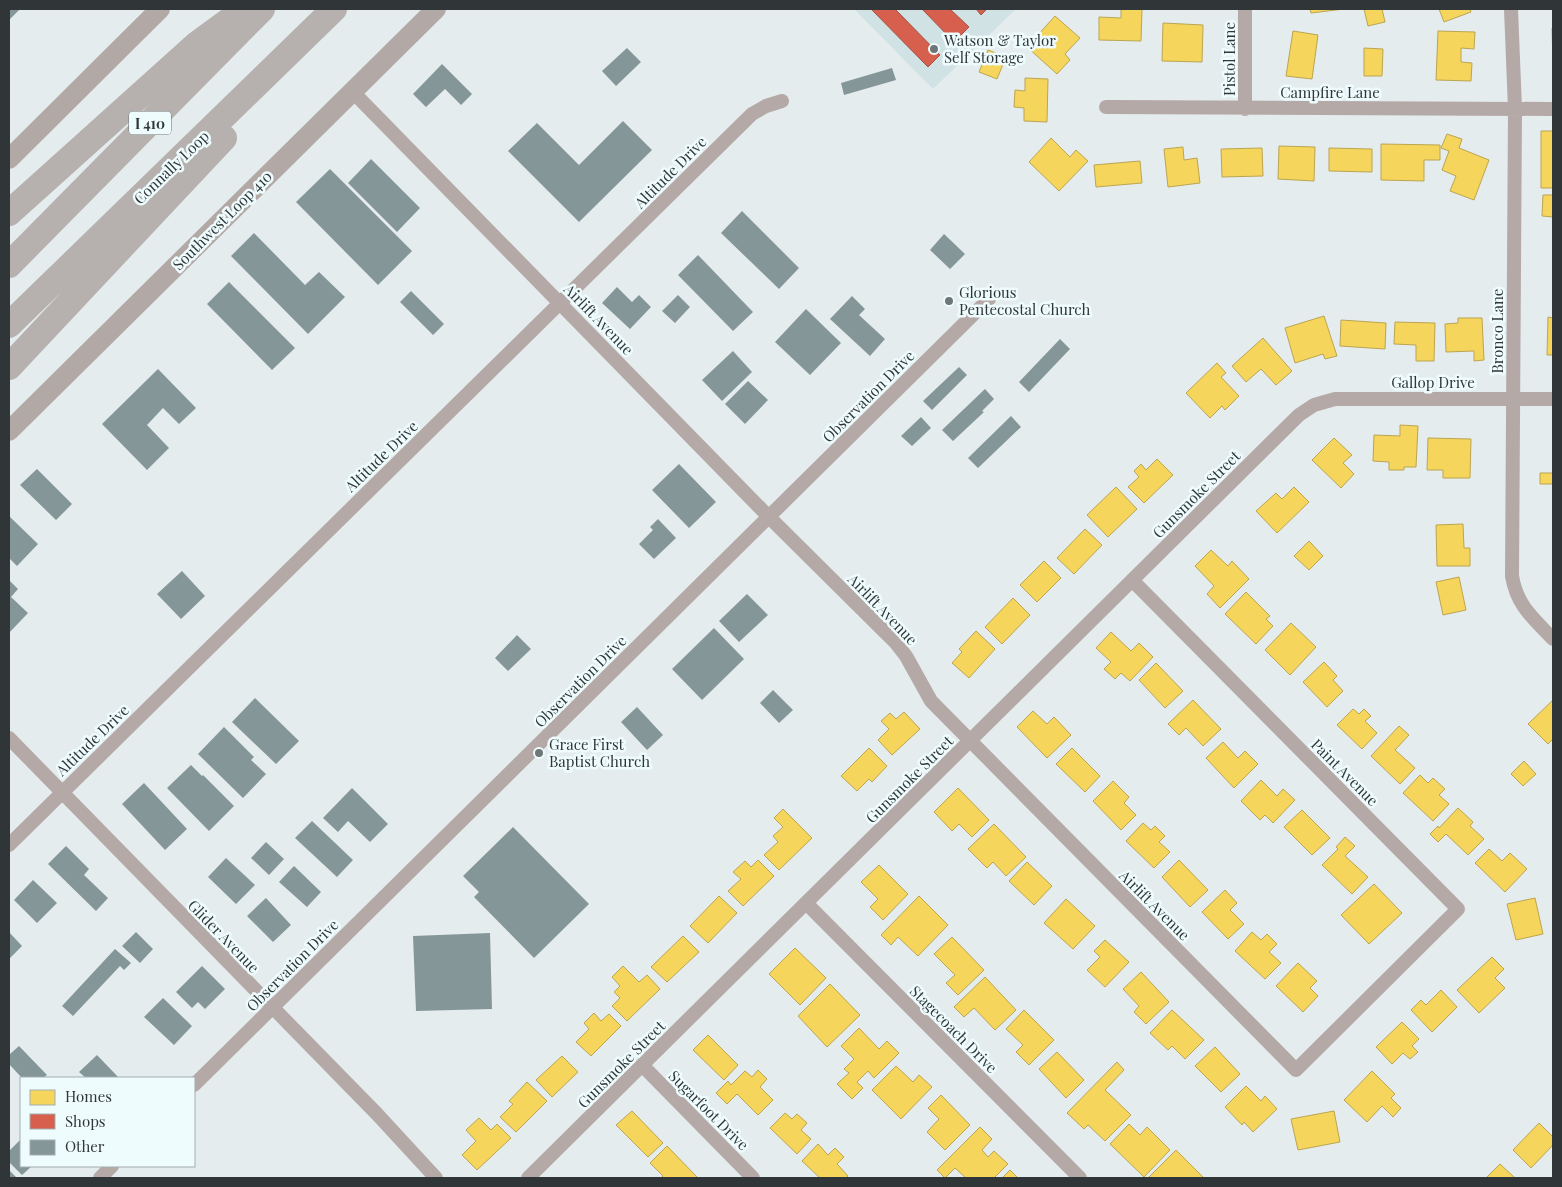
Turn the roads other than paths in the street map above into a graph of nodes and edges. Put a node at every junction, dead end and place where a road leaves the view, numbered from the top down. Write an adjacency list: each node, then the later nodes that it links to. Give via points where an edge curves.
1 (160, 9): 15 (main road)
2 (246, 9): 16 (highway, via 197,44)
3 (262, 9): 17 (highway, I 410)
4 (334, 9): 8 (highway, Connally Loop)
5 (436, 9): 9 (main road, Southwest Loop 410)
6 (1246, 9): 13 (street, Pistol Lane)
7 (1511, 9): 12 (street, Bronco Lane)
8 (288, 55): 20 (highway, Connally Loop); 21 (highway, via 262,99)
9 (352, 91): 19 (street, Airlift Avenue); 25 (main road, Southwest Loop 410)
10 (782, 101): 19 (street, Altitude Drive, via 752,114)
11 (1106, 107): 13 (street, Campfire Lane)
12 (1515, 108): 13 (street, Campfire Lane); 14 (street, Campfire Lane); 22 (street, Bronco Lane)
13 (1245, 109)
14 (1553, 109)
15 (9, 158)
16 (9, 213)
17 (9, 265)
18 (989, 299): 26 (street, Observation Drive)
19 (560, 303): 26 (street, Airlift Avenue); 31 (street, Altitude Drive)
20 (9, 324)
21 (9, 367)
22 (1513, 398): 23 (street, Gallop Drive); 24 (street, Gallop Drive, via 1334,399); 28 (street, Bronco Lane, via 1512,576 1518,600 1525,611)
23 (1553, 399)
24 (1314, 405): 27 (street, Gunsmoke Street, via 1299,414)
25 (9, 431)
26 (769, 517): 30 (street, Airlift Avenue, via 895,642 931,701); 35 (street, Observation Drive)
27 (1132, 580): 30 (street, Gunsmoke Street); 34 (street, Paint Avenue, via 1458,909)
28 (1553, 639)
29 (9, 738): 31 (street, Glider Avenue)
30 (970, 742): 33 (street, Gunsmoke Street); 34 (street, Airlift Avenue, via 1296,1070)
31 (61, 792): 32 (street, Altitude Drive); 35 (street, Glider Avenue)
32 (9, 845)
33 (806, 903): 36 (street, Gunsmoke Street); 43 (street, Stagecoach Drive)
34 (1381, 985)
35 (272, 1008): 37 (street, Observation Drive); 40 (street, Glider Avenue)
36 (642, 1065): 41 (street, Gunsmoke Street); 42 (street, Sugarfoot Drive)
37 (195, 1084)
38 (111, 1167): 39 (street)
39 (100, 1178)
40 (436, 1178)
41 (528, 1178)
42 (753, 1178)
43 (1080, 1178)

